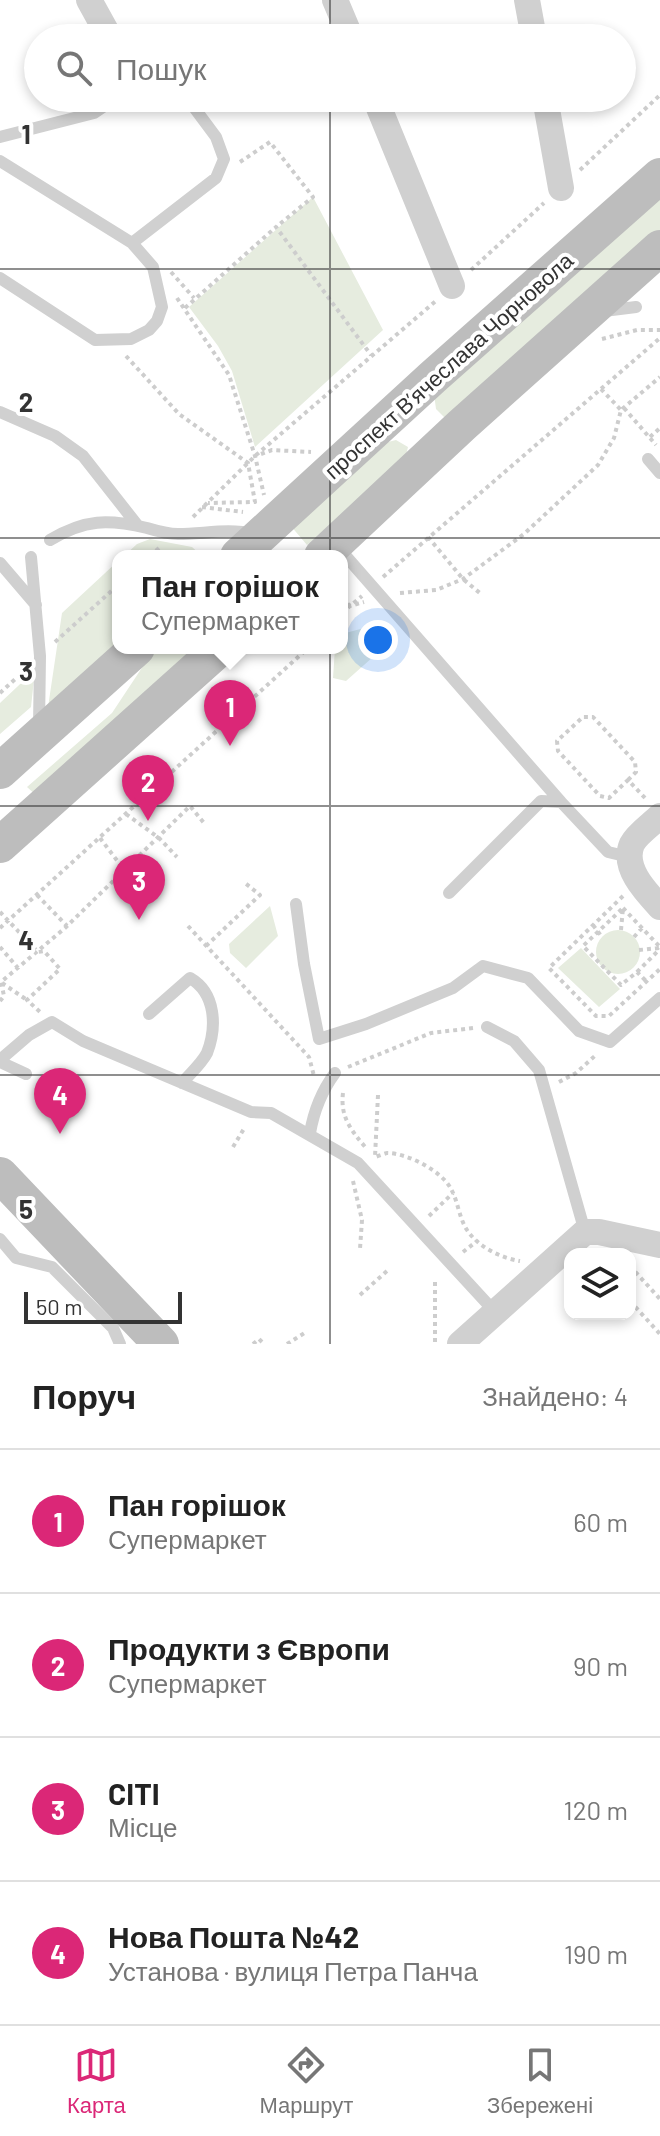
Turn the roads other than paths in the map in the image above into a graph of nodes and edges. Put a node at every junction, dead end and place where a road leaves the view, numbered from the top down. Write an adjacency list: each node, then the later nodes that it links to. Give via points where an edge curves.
1 (89, 0): 4 (street)
2 (335, 0): 5 (street)
3 (527, 0): 6 (street)
4 (102, 24)
5 (345, 24)
6 (531, 24)
7 (95, 112): 11 (lane)
8 (197, 112): 15 (lane, via 224,159 216,178)
9 (381, 112): 18 (street)
10 (547, 112): 14 (street)
11 (0, 137)
12 (0, 161): 15 (lane)
13 (660, 176): 21 (main road, проспект Вʼячеслава Чорновола)
14 (561, 188)
15 (132, 243): 17 (lane, via 153,267 162,307 149,330 131,339 95,340)
16 (660, 248): 20 (main road)
17 (0, 278)
18 (452, 286)
19 (636, 307): 20 (lane, via 606,311)
20 (596, 324): 24 (main road)
21 (433, 377): 23 (main road, проспект Вʼячеслава Чорновола); 24 (main road, via 425,403 430,418 443,426)
22 (0, 412): 28 (lane, via 55,436 83,456)
23 (382, 424): 26 (main road, via 412,423 424,445); 29 (main road, проспект Вʼячеслава Чорновола)
24 (462, 425): 26 (main road)
25 (648, 459): 27 (lane)
26 (420, 464): 31 (main road)
27 (660, 473)
28 (138, 526): 29 (lane, via 174,535 238,530); 30 (lane, via 90,522)
29 (249, 535)
30 (50, 540)
31 (328, 550)
32 (31, 557): 35 (lane)
33 (0, 563): 35 (lane)
34 (348, 567): 41 (lane, via 372,587)
35 (36, 605): 38 (lane)
36 (130, 654): 38 (main road)
37 (213, 654): 43 (main road)
38 (39, 736): 39 (main road)
39 (0, 771)
40 (0, 785): 43 (main road)
41 (561, 802): 45 (lane, via 608,852); 46 (lane, via 541,801)
42 (655, 809): 45 (street)
43 (29, 819): 44 (main road)
44 (0, 845)
45 (629, 857): 48 (street, via 644,890)
46 (449, 893)
47 (296, 904): 49 (lane, via 319,1039 453,988 483,966 528,978 579,1031 610,1042)
48 (660, 907)
49 (660, 998)
50 (149, 1014): 55 (lane, via 190,978 202,985 215,1016 206,1055)
51 (487, 1027): 58 (lane, via 514,1041 539,1070)
52 (0, 1061): 54 (lane); 55 (lane, via 52,1022 83,1041)
53 (335, 1073): 56 (lane, via 318,1102)
54 (26, 1074)
55 (182, 1083): 56 (lane, via 254,1112 271,1113)
56 (310, 1133): 61 (lane, via 358,1163)
57 (0, 1175): 63 (main road)
58 (585, 1232): 60 (street); 61 (street)
59 (0, 1239): 62 (lane, via 16,1258 52,1267 113,1328)
60 (660, 1245)
61 (495, 1312): 64 (street)
62 (120, 1344)
63 (161, 1344)
64 (460, 1344)

